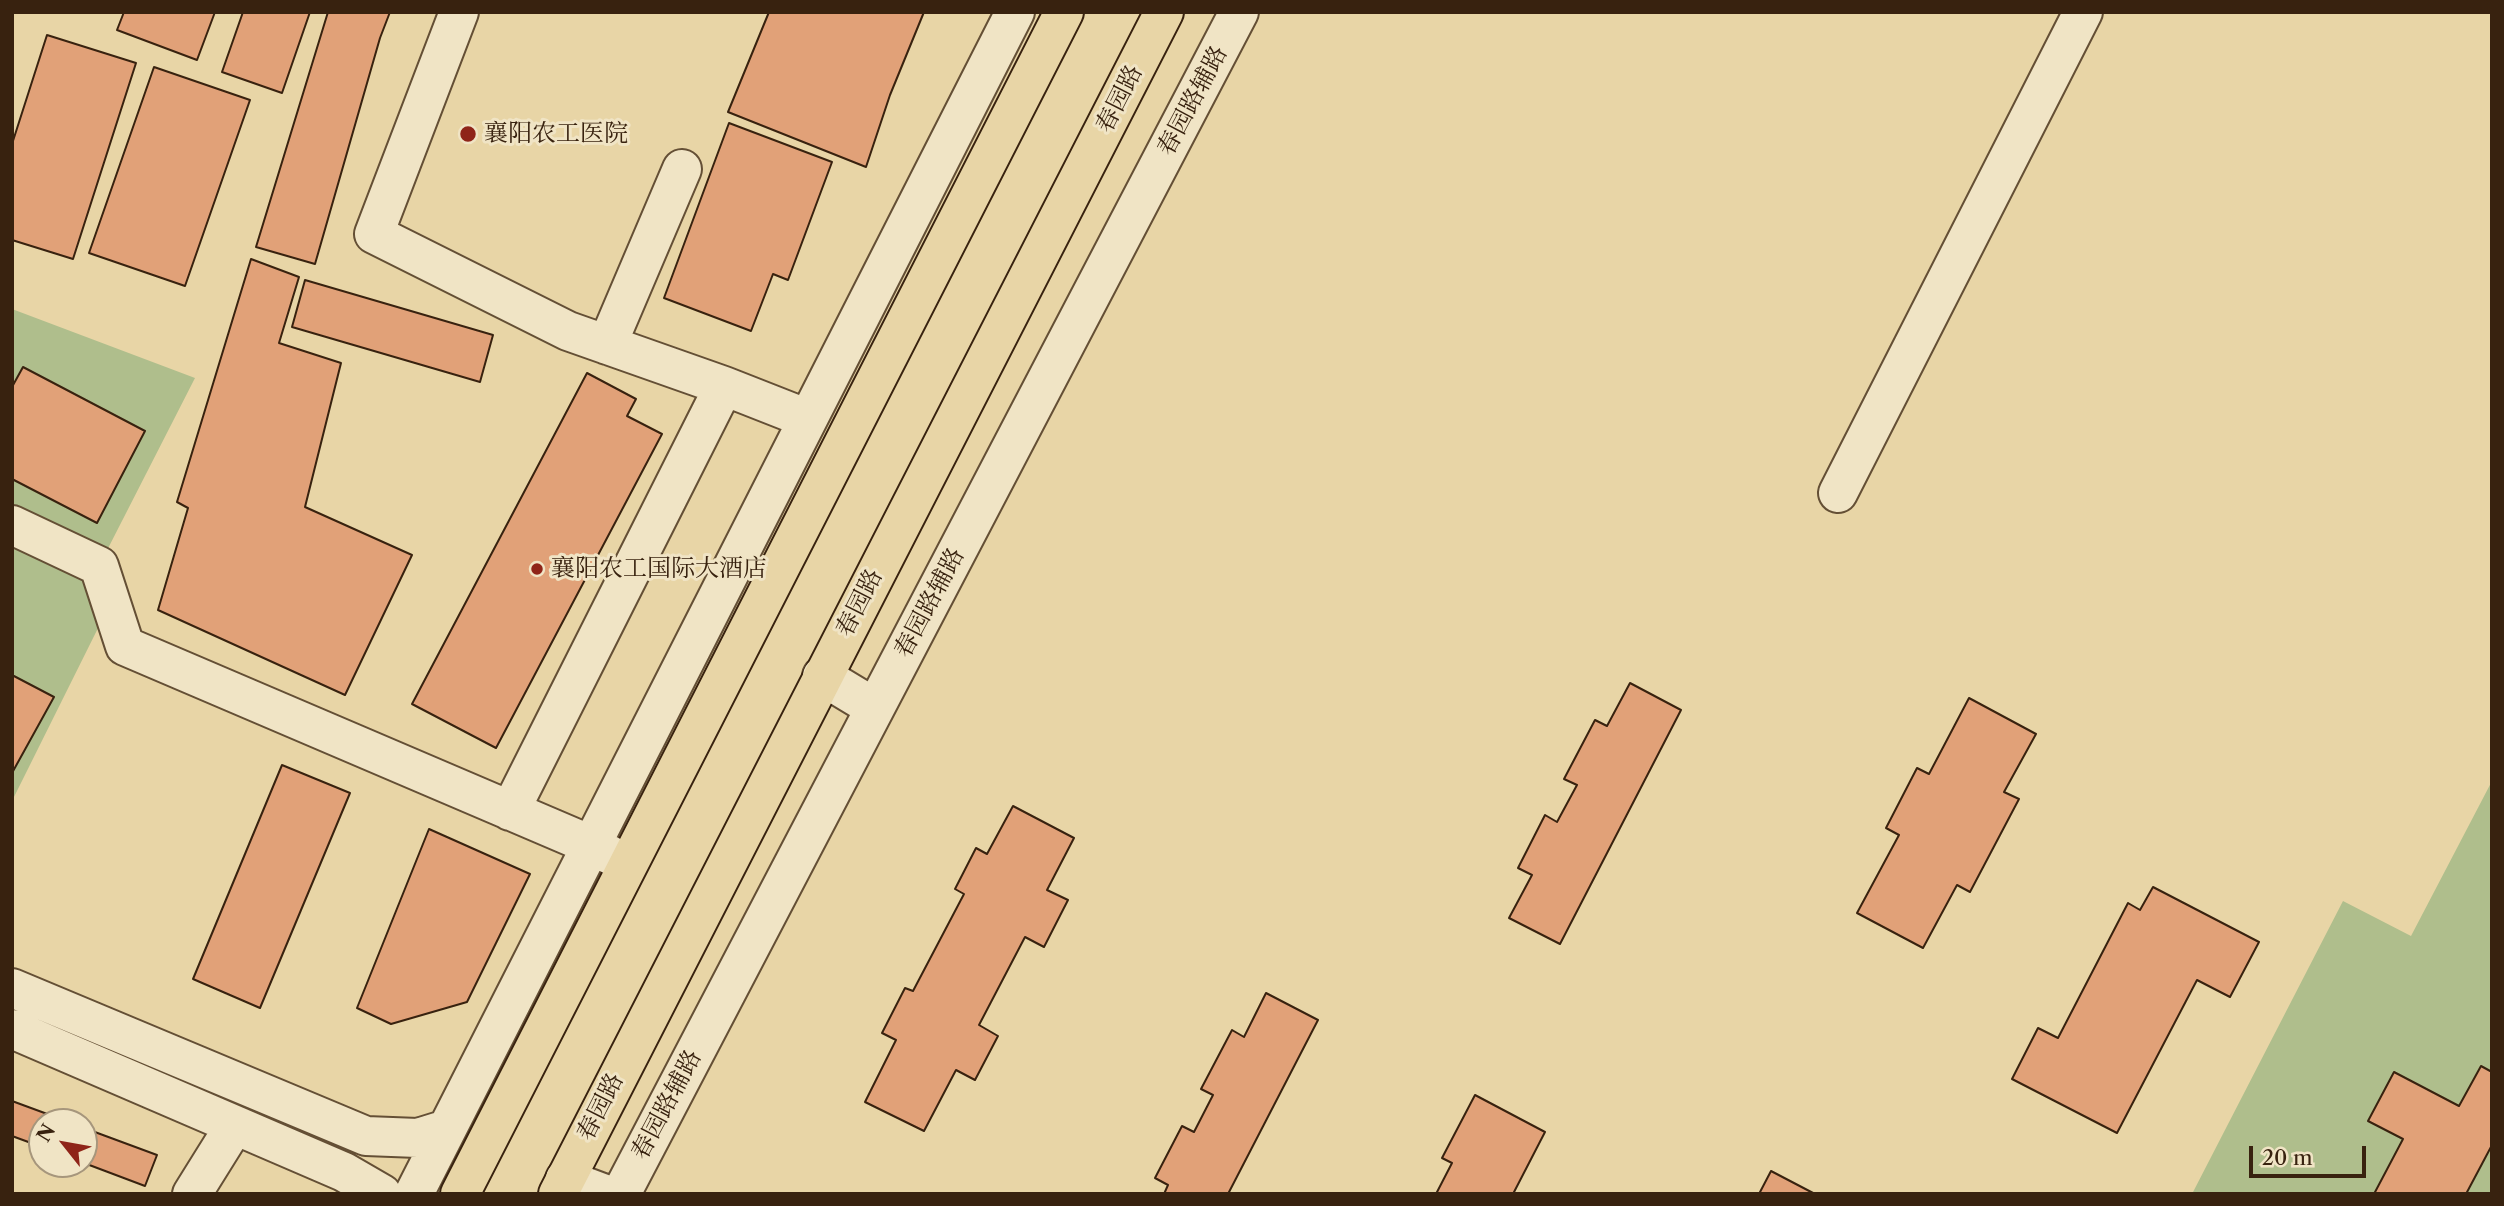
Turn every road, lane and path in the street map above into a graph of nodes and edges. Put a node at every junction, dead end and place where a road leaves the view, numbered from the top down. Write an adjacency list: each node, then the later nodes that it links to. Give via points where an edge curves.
1 (459, 12): 8 (street, via 374,234 568,331)
2 (1015, 12): 10 (street)
3 (1064, 12): 17 (main road)
4 (1164, 12): 13 (main road, 春园路)
5 (1239, 12): 14 (street, 春园路辅路)
6 (2083, 12): 11 (street)
7 (682, 169): 8 (street)
8 (607, 345): 9 (street)
9 (724, 386): 10 (street); 15 (street)
10 (808, 419): 16 (street)
11 (1838, 493)
12 (12, 525): 15 (street, via 99,566 125,646)
13 (822, 677): 14 (street); 22 (main road, 春园路)
14 (875, 708): 28 (street, 春园路辅路)
15 (510, 811): 16 (street)
16 (591, 845): 17 (street); 21 (street)
17 (628, 864): 26 (main road)
18 (12, 988): 21 (street, via 366,1136 418,1138)
19 (12, 1030): 20 (street)
20 (235, 1125): 23 (street); 24 (street, via 344,1172)
21 (447, 1129): 25 (street)
22 (561, 1186): 27 (street)
23 (192, 1194)
24 (382, 1194)
25 (414, 1194)
26 (460, 1194)
27 (605, 1194)
28 (621, 1194)

